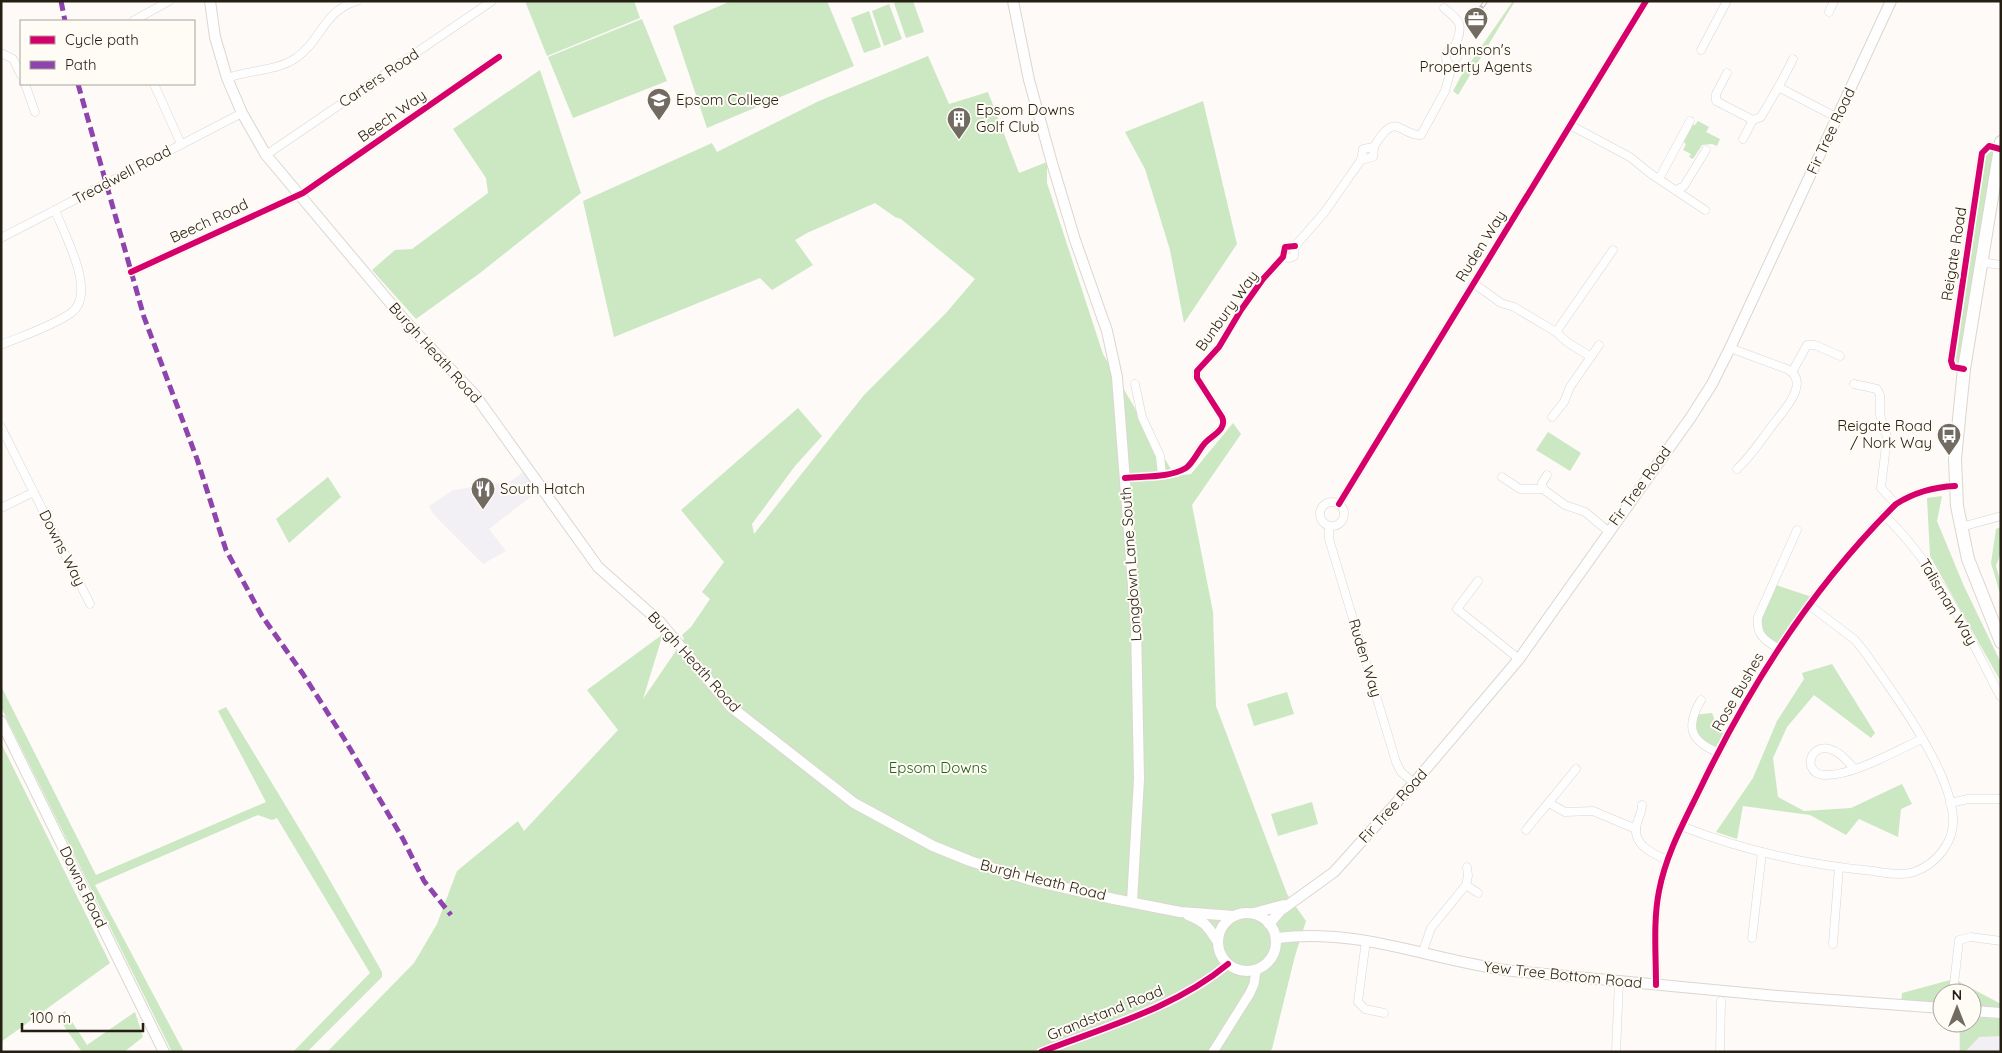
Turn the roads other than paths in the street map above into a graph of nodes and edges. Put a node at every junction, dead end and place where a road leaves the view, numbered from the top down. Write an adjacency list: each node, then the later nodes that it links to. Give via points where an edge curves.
1 (169, 1): 12 (street)
2 (210, 1): 21 (main road, Burgh Heath Road, via 215,37)
3 (357, 1): 21 (street, via 335,12 301,54 286,64 245,71)
4 (492, 1): 35 (street, Carters Road)
5 (1013, 1): 63 (main road, Longdown Lane South, via 1029,80 1052,164 1108,331 1117,377)
6 (1646, 1): 30 (street, Ruden Way)
7 (1834, 1): 11 (street)
8 (1891, 1): 27 (main road, Fir Tree Road)
9 (1726, 2): 14 (street)
10 (1444, 8): 13 (street, Bunbury Way, via 1459,20 1461,26)
11 (1829, 12)
12 (136, 20)
13 (1455, 46): 18 (street, Bunbury Way, via 1446,56); 18 (street, Bunbury Way, via 1464,50 1467,57 1463,65)
14 (1701, 50)
15 (1, 53): 19 (street, via 13,59)
16 (499, 56): 38 (street, Beech Way)
17 (1793, 59): 24 (street)
18 (1452, 66): 60 (street, Bunbury Way, via 1445,91 1421,135 1392,126 1374,147 1363,149 1361,160 1324,213 1295,246 1285,247 1283,257 1241,310 1220,347 1197,371 1197,378 1224,420 1221,429 1201,447 1187,467)
19 (20, 73)
20 (1727, 73): 28 (street, via 1716,94 1716,101)
21 (227, 78): 26 (main road, Burgh Heath Road)
22 (25, 85): 25 (street)
23 (154, 85): 32 (street)
24 (1780, 88): 27 (street); 28 (street, via 1761,118)
25 (35, 112)
26 (242, 113): 32 (street, Treadwell Road); 35 (main road, Burgh Heath Road)
27 (1838, 118): 50 (main road, Fir Tree Road)
28 (1753, 120): 31 (street)
29 (1690, 121): 36 (street)
30 (1570, 125): 36 (street, via 1630,157); 46 (street, Ruden Way)
31 (1743, 139)
32 (181, 144): 39 (street, Treadwell Road)
33 (2000, 145): 43 (highway, Reigate Road); 53 (street, Reigate Road, via 1989,146 1982,154 1951,361 1953,367)
34 (1706, 150): 37 (street, via 1684,186)
35 (266, 154): 38 (main road, Burgh Heath Road)
36 (1659, 179): 37 (street)
37 (1677, 190): 40 (street)
38 (298, 194): 45 (street, Beech Road); 103 (main road, Burgh Heath Road, via 408,324 475,395 598,567 660,622 731,707 854,803 933,846 998,871)
39 (54, 210): 41 (street, Treadwell Road); 48 (street, via 81,277 81,298 72,313)
40 (1706, 210)
41 (1, 238)
42 (1613, 250): 47 (street)
43 (1980, 262): 44 (street); 53 (highway, Reigate Road)
44 (2001, 265)
45 (131, 272)
46 (1473, 283): 47 (street, via 1501,303 1514,307); 67 (street, Ruden Way)
47 (1556, 332): 52 (street)
48 (1, 345)
49 (1599, 345): 52 (street)
50 (1730, 348): 54 (street); 75 (main road, Fir Tree Road, via 1703,398)
51 (1840, 356): 54 (street, via 1807,344)
52 (1591, 357): 57 (street)
53 (1964, 369): 64 (highway, Reigate Road)
54 (1792, 372): 59 (street, via 1797,386 1793,400)
55 (1135, 384): 60 (street, via 1142,417 1160,456)
56 (1854, 384): 68 (street, via 1877,389 1880,395 1880,415 1887,437 1881,488)
57 (1552, 417)
58 (1, 426): 66 (street, Downs Way)
59 (1737, 469)
60 (1162, 475): 63 (street, Bunbury Way)
61 (1547, 475): 65 (street, via 1542,483)
62 (1502, 477): 65 (street, via 1520,489)
63 (1125, 478): 103 (main road, Longdown Lane South, via 1136,624 1139,778)
64 (1955, 486): 68 (street, Rose Bushes, via 1936,487); 73 (highway, Reigate Road)
65 (1543, 490): 75 (street, via 1565,505 1585,512)
66 (34, 492): 69 (street, Downs Way); 77 (street, Downs Way)
67 (1339, 504): 72 (street, via 1344,510 1344,519 1338,526); 72 (street, Ruden Way, via 1329,502 1322,508 1320,517)
68 (1896, 504): 70 (street, Rose Bushes)
69 (1, 508)
70 (1884, 515): 78 (street, Rose Bushes); 82 (street, Talisman Way, via 1912,545 1942,586)
71 (2001, 516): 73 (street)
72 (1330, 527): 89 (street, Ruden Way, via 1329,539 1396,762)
73 (1961, 528): 79 (highway, Reigate Road, via 1971,568)
74 (1798, 530): 80 (street, Rose Bushes, via 1758,617 1758,632)
75 (1608, 531): 81 (main road, Fir Tree Road)
76 (1478, 581): 81 (street, via 1457,609)
77 (90, 604)
78 (1809, 605): 80 (street, Rose Bushes); 85 (street, via 1855,640)
79 (2001, 642)
80 (1779, 649): 86 (street, Rose Bushes)
81 (1518, 659): 89 (main road, Fir Tree Road)
82 (2000, 696)
83 (1701, 700): 86 (street, Rose Bushes, via 1693,714 1693,734 1698,741)
84 (1, 721): 126 (main road, Downs Road)
85 (1922, 739): 88 (street); 92 (street)
86 (1717, 752): 94 (street, Rose Bushes)
87 (1576, 769): 91 (street)
88 (1854, 769): 88 (street, via 1822,775 1815,772 1810,757 1815,750 1830,748 1849,761)
89 (1414, 783): 104 (main road, Fir Tree Road, via 1334,872)
90 (2001, 799): 92 (street, via 1968,798)
91 (1550, 803): 95 (street, via 1565,812 1593,811); 96 (street)
92 (1950, 803): 100 (street, via 1952,832 1943,850 1928,866 1904,874)
93 (1642, 805): 95 (street)
94 (1681, 826): 97 (street); 98 (street, Rose Bushes)
95 (1636, 829): 98 (street, via 1643,848)
96 (1526, 830)
97 (1762, 852): 100 (street); 110 (street)
98 (1667, 860): 120 (street, Rose Bushes, via 1656,920)
99 (1467, 867): 101 (street)
100 (1839, 867): 114 (street)
101 (1466, 885): 102 (street); 115 (street, via 1431,928)
102 (1478, 893)
103 (1132, 902): 105 (main road, Burgh Heath Road)
104 (1290, 904): 106 (main road, Fir Tree Road); 108 (main road, Fir Tree Road)
105 (1180, 912): 107 (main road, Burgh Heath Road); 113 (main road, Burgh Heath Road, via 1201,920)
106 (1254, 913): 107 (main road); 108 (main road)
107 (1234, 916): 113 (main road, via 1224,925)
108 (1269, 924): 109 (main road)
109 (1277, 938): 111 (main road, Yew Tree Bottom Road, via 1320,935); 117 (main road, via 1268,963)
110 (1752, 938)
111 (1366, 940): 115 (main road, Yew Tree Bottom Road); 124 (street, via 1358,1002 1365,1009)
112 (2001, 941): 119 (street, via 1971,937 1959,940)
113 (1218, 942): 116 (main road, via 1220,954)
114 (1833, 944)
115 (1423, 951): 118 (main road, Yew Tree Bottom Road, via 1494,968)
116 (1228, 964): 117 (main road, via 1244,970); 127 (street, Grandstand Road, via 1161,1006)
117 (1256, 970): 128 (street, via 1250,993)
118 (1619, 981): 120 (main road, Yew Tree Bottom Road); 129 (street)
119 (1954, 983)
120 (1656, 985): 122 (main road, Yew Tree Bottom Road)
121 (1721, 1001): 130 (street)
122 (1932, 1007)
123 (1982, 1012): 125 (main road)
124 (1384, 1013)
125 (2001, 1013)
126 (164, 1052)
127 (1041, 1052)
128 (1213, 1052)
129 (1616, 1052)
130 (1720, 1052)

